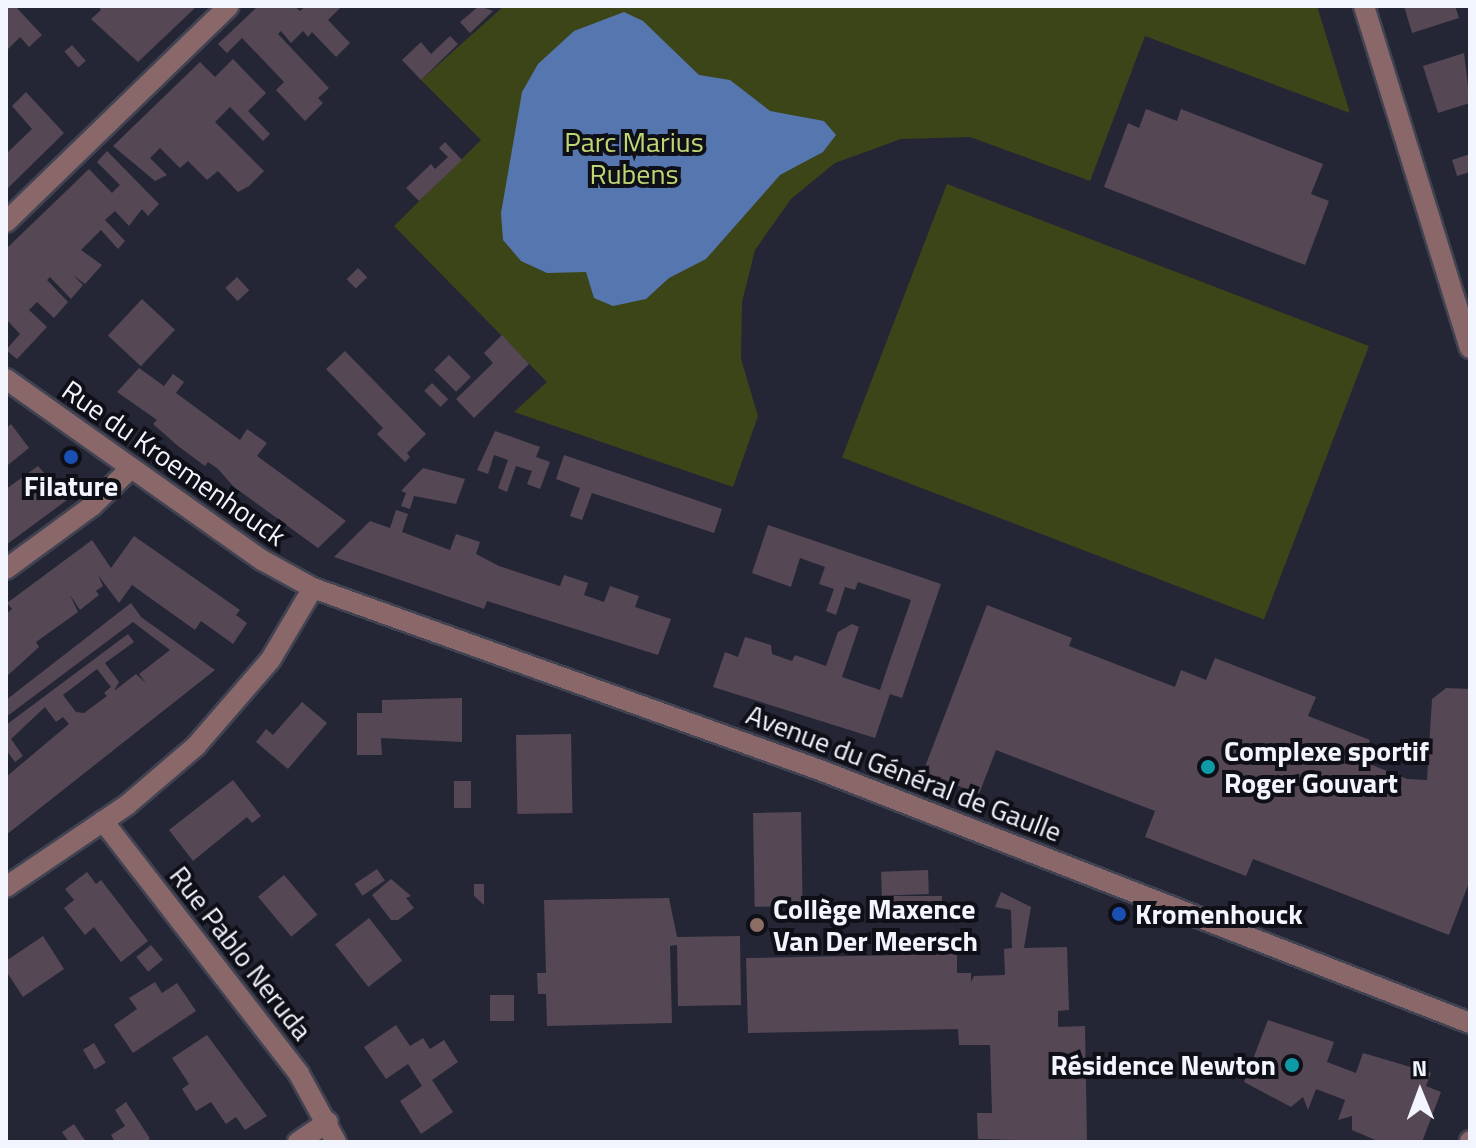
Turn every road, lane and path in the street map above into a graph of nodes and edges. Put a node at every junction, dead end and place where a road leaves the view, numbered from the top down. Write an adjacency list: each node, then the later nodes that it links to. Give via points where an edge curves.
1 (229, 6): 3 (street)
2 (1364, 6): 4 (street)
3 (6, 222)
4 (1470, 348)
5 (6, 379): 6 (street, Rue du Kroemenhouck)
6 (131, 468): 7 (street, via 92,506); 8 (street, Rue du Kroemenhouck, via 262,560)
7 (6, 569)
8 (313, 588): 9 (street, via 283,642 211,730); 11 (street, Avenue du Général de Gaulle, via 806,765)
9 (103, 821): 10 (street); 12 (street, Rue Pablo Neruda, via 299,1074)
10 (6, 887)
11 (1470, 1023)
12 (328, 1122): 13 (street); 14 (street, Rue Pablo Neruda)
13 (298, 1142)
14 (336, 1142)

